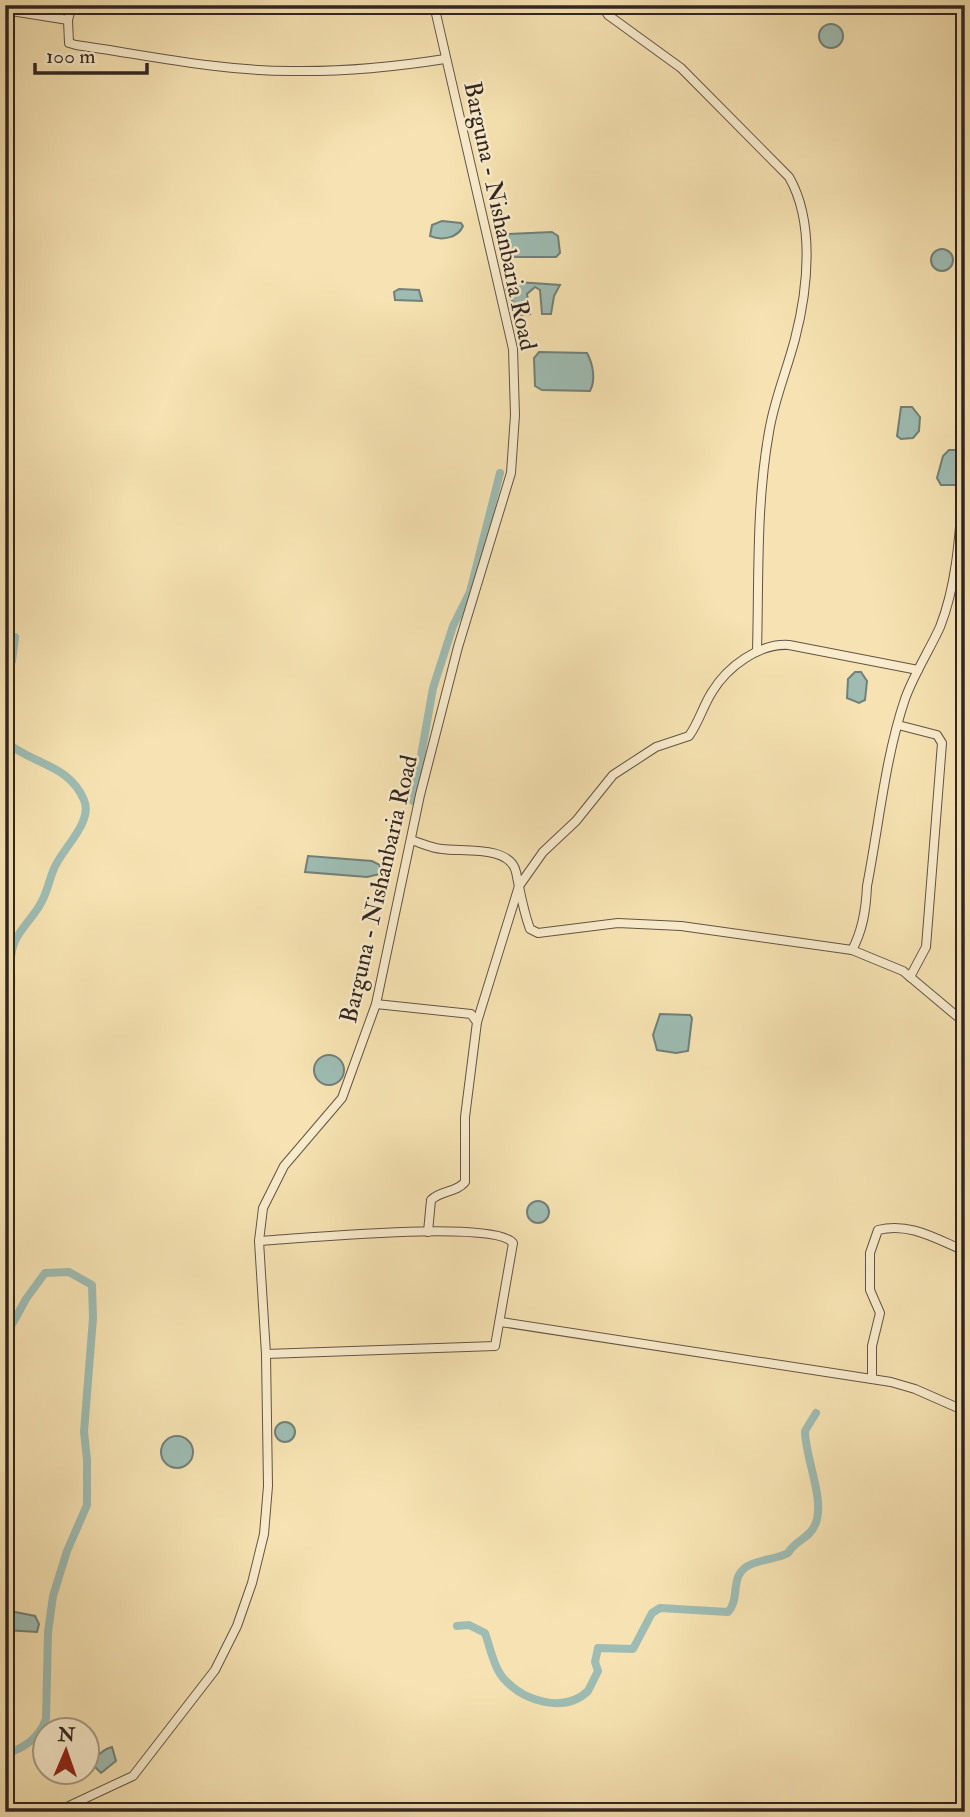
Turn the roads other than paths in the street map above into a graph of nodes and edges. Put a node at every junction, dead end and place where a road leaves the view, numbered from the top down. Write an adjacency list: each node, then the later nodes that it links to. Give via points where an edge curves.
1 (72, 5): 5 (street)
2 (434, 5): 6 (street, Barguna - Nishanbaria Road)
3 (601, 5): 9 (street, via 608,15 681,68 789,177 801,197 803,298 769,430 762,489)
4 (5, 10): 5 (street)
5 (68, 20): 6 (street, via 69,43 76,45 234,66 288,71)
6 (445, 60): 12 (street, Barguna - Nishanbaria Road, via 513,349 515,415 506,493 458,647)
7 (965, 464): 8 (street)
8 (961, 546): 10 (street, via 940,626)
9 (757, 651): 10 (street, via 789,645); 13 (street, via 712,690 689,736 656,747 613,775 576,821 543,852)
10 (918, 670): 11 (street)
11 (898, 725): 14 (street, via 866,908); 15 (street, via 937,734 942,743 926,947)
12 (411, 840): 13 (street, via 507,859); 16 (street, Barguna - Nishanbaria Road)
13 (519, 886): 14 (street, via 530,929 538,933 618,923 681,926); 17 (street)
14 (852, 950): 15 (street)
15 (911, 978): 18 (street)
16 (376, 1004): 17 (street, via 471,1014); 20 (street, Barguna - Nishanbaria Road, via 342,1098 284,1166 263,1208)
17 (477, 1021): 19 (street, via 465,1117 464,1182 430,1200)
18 (965, 1023)
19 (428, 1232): 20 (street); 22 (street, via 480,1232 511,1240)
20 (259, 1241): 23 (street, Barguna - Nishanbaria Road)
21 (965, 1251): 24 (street, via 920,1231 878,1230 870,1253 870,1290 880,1314 872,1346)
22 (501, 1322): 23 (street, via 498,1341 488,1348); 24 (street)
23 (266, 1354): 26 (street, Barguna - Nishanbaria Road, via 264,1534 237,1626 215,1670 133,1776)
24 (872, 1379): 25 (street, via 915,1389)
25 (965, 1411)
26 (57, 1812)

